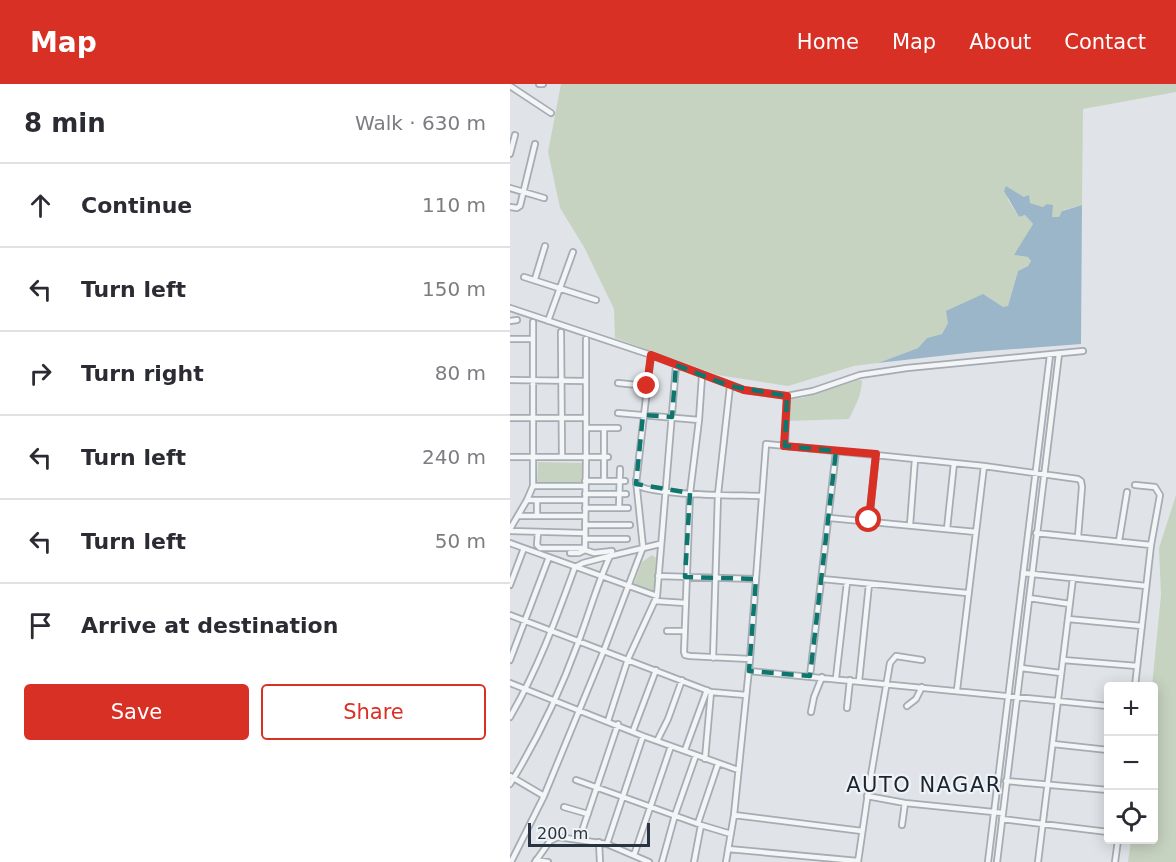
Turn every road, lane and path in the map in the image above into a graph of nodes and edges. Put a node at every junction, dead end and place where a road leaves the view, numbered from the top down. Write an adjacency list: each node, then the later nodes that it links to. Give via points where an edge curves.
1 (510, 85): 2 (street)
2 (551, 113)
3 (515, 135): 5 (street)
4 (536, 144): 7 (street)
5 (510, 154)
6 (510, 188): 7 (street)
7 (524, 192): 8 (street); 9 (street, via 520,206)
8 (544, 198)
9 (510, 207)
10 (545, 246): 13 (street)
11 (573, 252): 14 (street)
12 (524, 277): 13 (street)
13 (535, 279): 14 (street)
14 (561, 288): 15 (street); 19 (street)
15 (596, 300)
16 (510, 308): 19 (street)
17 (517, 320): 18 (street)
18 (510, 321)
19 (548, 321): 27 (street)
20 (533, 322): 23 (street)
21 (561, 332): 33 (street)
22 (510, 339): 23 (street)
23 (533, 339): 32 (street)
24 (586, 339): 34 (street)
25 (1083, 351): 26 (street)
26 (1059, 354): 28 (street); 63 (street)
27 (651, 355): 29 (street); 36 (street)
28 (1050, 355): 38 (street, via 860,375); 62 (street)
29 (676, 366): 30 (street); 41 (street)
30 (702, 376): 37 (street); 46 (street)
31 (510, 380): 32 (street)
32 (533, 380): 33 (street); 43 (street)
33 (561, 381): 34 (street); 44 (street)
34 (586, 381): 45 (street)
35 (618, 383): 36 (street)
36 (647, 386): 40 (street)
37 (730, 386): 38 (street); 75 (street)
38 (787, 396): 50 (street)
39 (618, 412): 40 (street)
40 (643, 415): 41 (street); 64 (street)
41 (672, 417): 46 (street); 70 (street)
42 (510, 418): 43 (street)
43 (534, 418): 44 (street); 54 (street)
44 (562, 418): 45 (street); 55 (street)
45 (586, 418): 47 (street)
46 (699, 420): 72 (street)
47 (586, 428): 48 (street); 56 (street)
48 (604, 428): 49 (street); 57 (street)
49 (618, 428)
50 (784, 446): 51 (street); 76 (street, via 766,444)
51 (836, 451): 52 (street); 86 (street)
52 (876, 454): 58 (street); 87 (street)
53 (510, 457): 54 (street)
54 (533, 457): 55 (street); 69 (street)
55 (562, 457): 56 (street)
56 (586, 457): 57 (street); 67 (street)
57 (606, 457): 65 (street)
58 (915, 459): 59 (street); 90 (street)
59 (954, 463): 60 (street); 91 (street)
60 (984, 466): 62 (street); 94 (street)
61 (620, 469): 66 (street)
62 (1036, 473): 63 (street); 111 (street)
63 (1044, 474): 96 (street); 97 (street, via 1081,481)
64 (636, 480): 70 (street, via 642,489); 104 (street)
65 (604, 481): 66 (street); 67 (street)
66 (622, 481): 73 (street)
67 (585, 483): 69 (street); 77 (street)
68 (1135, 485): 103 (street, via 1155,488 1160,495)
69 (533, 486): 78 (street)
70 (664, 492): 72 (street); 102 (street)
71 (1127, 492): 100 (street)
72 (690, 493): 75 (street); 116 (street)
73 (620, 494): 74 (street); 77 (street); 81 (street)
74 (626, 494)
75 (718, 494): 76 (street); 115 (street)
76 (761, 496): 118 (street)
77 (585, 497): 79 (street); 80 (street)
78 (527, 500): 79 (street); 83 (street)
79 (537, 500): 84 (street)
80 (585, 508): 81 (street); 85 (street)
81 (619, 508): 82 (street)
82 (628, 508)
83 (518, 516): 84 (street); 92 (street)
84 (537, 516): 85 (street)
85 (585, 516): 88 (street)
86 (830, 518): 87 (street); 119 (street)
87 (869, 520): 90 (street)
88 (585, 525): 89 (street); 95 (street)
89 (630, 525)
90 (910, 525): 91 (street)
91 (947, 529): 94 (street)
92 (510, 530): 93 (street)
93 (538, 532): 95 (street); 106 (street, via 540,548)
94 (976, 532): 125 (street)
95 (585, 533): 98 (street)
96 (1036, 533): 97 (street); 112 (street)
97 (1077, 537): 100 (street)
98 (585, 539): 99 (street); 106 (street)
99 (627, 539)
100 (1119, 542): 103 (street)
101 (510, 543): 105 (street)
102 (660, 544): 104 (street); 114 (street)
103 (1151, 545): 124 (street)
104 (643, 547): 108 (street); 123 (street)
105 (524, 548): 109 (street); 122 (street)
106 (585, 549): 107 (street); 108 (street)
107 (570, 553)
108 (611, 554): 110 (street); 113 (street)
109 (549, 557): 110 (street); 132 (street)
110 (575, 567): 113 (street); 134 (street)
111 (1023, 573): 112 (street); 164 (street)
112 (1032, 573): 117 (street); 126 (street)
113 (601, 575): 123 (street); 137 (street)
114 (658, 576): 116 (street); 127 (street)
115 (715, 576): 116 (street); 118 (street); 139 (street)
116 (685, 577): 128 (street)
117 (1073, 578): 124 (street); 129 (street)
118 (756, 579): 141 (street)
119 (822, 579): 120 (street); 150 (street)
120 (847, 582): 121 (street); 152 (street)
121 (869, 584): 125 (street); 155 (street)
122 (510, 585)
123 (629, 586): 127 (street); 138 (street)
124 (1146, 586): 133 (street)
125 (968, 593): 161 (street)
126 (1029, 598): 129 (street); 146 (street)
127 (656, 599): 128 (street); 140 (street)
128 (685, 603): 136 (street)
129 (1070, 604): 131 (street)
130 (510, 615): 132 (street)
131 (1068, 619): 133 (street); 144 (street)
132 (525, 620): 134 (street); 142 (street)
133 (1142, 626): 145 (street)
134 (552, 631): 137 (street); 160 (street)
135 (667, 631): 136 (street)
136 (684, 631): 139 (street, via 685,655)
137 (579, 641): 138 (street); 167 (street)
138 (604, 650): 140 (street); 171 (street)
139 (713, 658): 141 (street)
140 (628, 659): 147 (street); 174 (street)
141 (750, 659): 148 (street)
142 (510, 660)
143 (922, 660): 158 (street, via 896,656 890,663)
144 (1063, 660): 145 (street); 149 (street)
145 (1137, 666): 156 (street)
146 (1021, 668): 149 (street); 165 (street)
147 (656, 670): 154 (street); 176 (street)
148 (749, 671): 150 (street); 163 (street)
149 (1061, 673): 166 (street)
150 (810, 676): 151 (street)
151 (822, 677): 152 (street); 172 (street)
152 (836, 678): 153 (street)
153 (850, 680): 155 (street); 170 (street)
154 (682, 681): 162 (street); 178 (street)
155 (859, 681): 158 (street)
156 (1135, 682)
157 (510, 683): 160 (street)
158 (886, 684): 159 (street); 194 (street)
159 (922, 687): 161 (street); 168 (street)
160 (526, 690): 167 (street); 173 (street)
161 (957, 690): 164 (street)
162 (709, 691): 163 (street); 181 (street); 184 (street)
163 (746, 695): 186 (street)
164 (1008, 696): 165 (street); 199 (street)
165 (1017, 697): 166 (street); 189 (street)
166 (1058, 701): 169 (street); 179 (street)
167 (555, 702): 171 (street); 187 (street)
168 (907, 706)
169 (1104, 706)
170 (847, 708)
171 (578, 710): 174 (street); 193 (street)
172 (811, 712)
173 (510, 717)
174 (608, 721): 175 (street)
175 (618, 724): 176 (street); 191 (street)
176 (633, 731): 177 (street)
177 (643, 736): 178 (street); 195 (street)
178 (657, 741): 180 (street)
179 (1053, 744): 182 (street); 190 (street)
180 (671, 746): 181 (street); 197 (street)
181 (685, 750): 183 (street)
182 (1104, 750)
183 (696, 755): 184 (street); 202 (street)
184 (705, 759): 185 (street)
185 (718, 764): 186 (street); 206 (street)
186 (738, 770): 203 (street)
187 (511, 779): 193 (street)
188 (576, 780): 191 (street)
189 (1006, 781): 190 (street); 200 (street)
190 (1047, 784): 192 (street); 207 (street)
191 (597, 788): 195 (street); 201 (street)
192 (1104, 790)
193 (544, 796): 220 (street)
194 (867, 796): 196 (street); 209 (street)
195 (623, 797): 197 (street); 214 (street)
196 (905, 803): 199 (street); 208 (street)
197 (650, 806): 202 (street); 217 (street)
198 (564, 807): 201 (street)
199 (994, 812): 200 (street); 204 (street)
200 (1003, 813): 205 (street)
201 (588, 814): 212 (street)
202 (675, 815): 206 (street); 224 (street)
203 (734, 815): 209 (street); 211 (street)
204 (993, 818): 205 (street); 229 (street)
205 (1002, 819): 207 (street); 230 (street)
206 (699, 824): 211 (street); 225 (street)
207 (1043, 824): 210 (street); 231 (street)
208 (902, 825)
209 (862, 831): 228 (street)
210 (1104, 832)
211 (731, 834): 216 (street)
212 (579, 840): 213 (street); 219 (street, via 554,838)
213 (599, 842): 214 (street); 222 (street)
214 (607, 843): 217 (street)
215 (1117, 844): 232 (street)
216 (728, 849): 218 (street); 226 (street)
217 (634, 855): 223 (street)
218 (792, 855): 227 (street); 228 (street)
219 (535, 861): 221 (street)
220 (511, 862)
221 (548, 862)
222 (600, 862)
223 (649, 862)
224 (662, 862)
225 (694, 862)
226 (726, 862)
227 (791, 862)
228 (858, 862)
229 (988, 862)
230 (997, 862)
231 (1038, 862)
232 (1115, 862)

